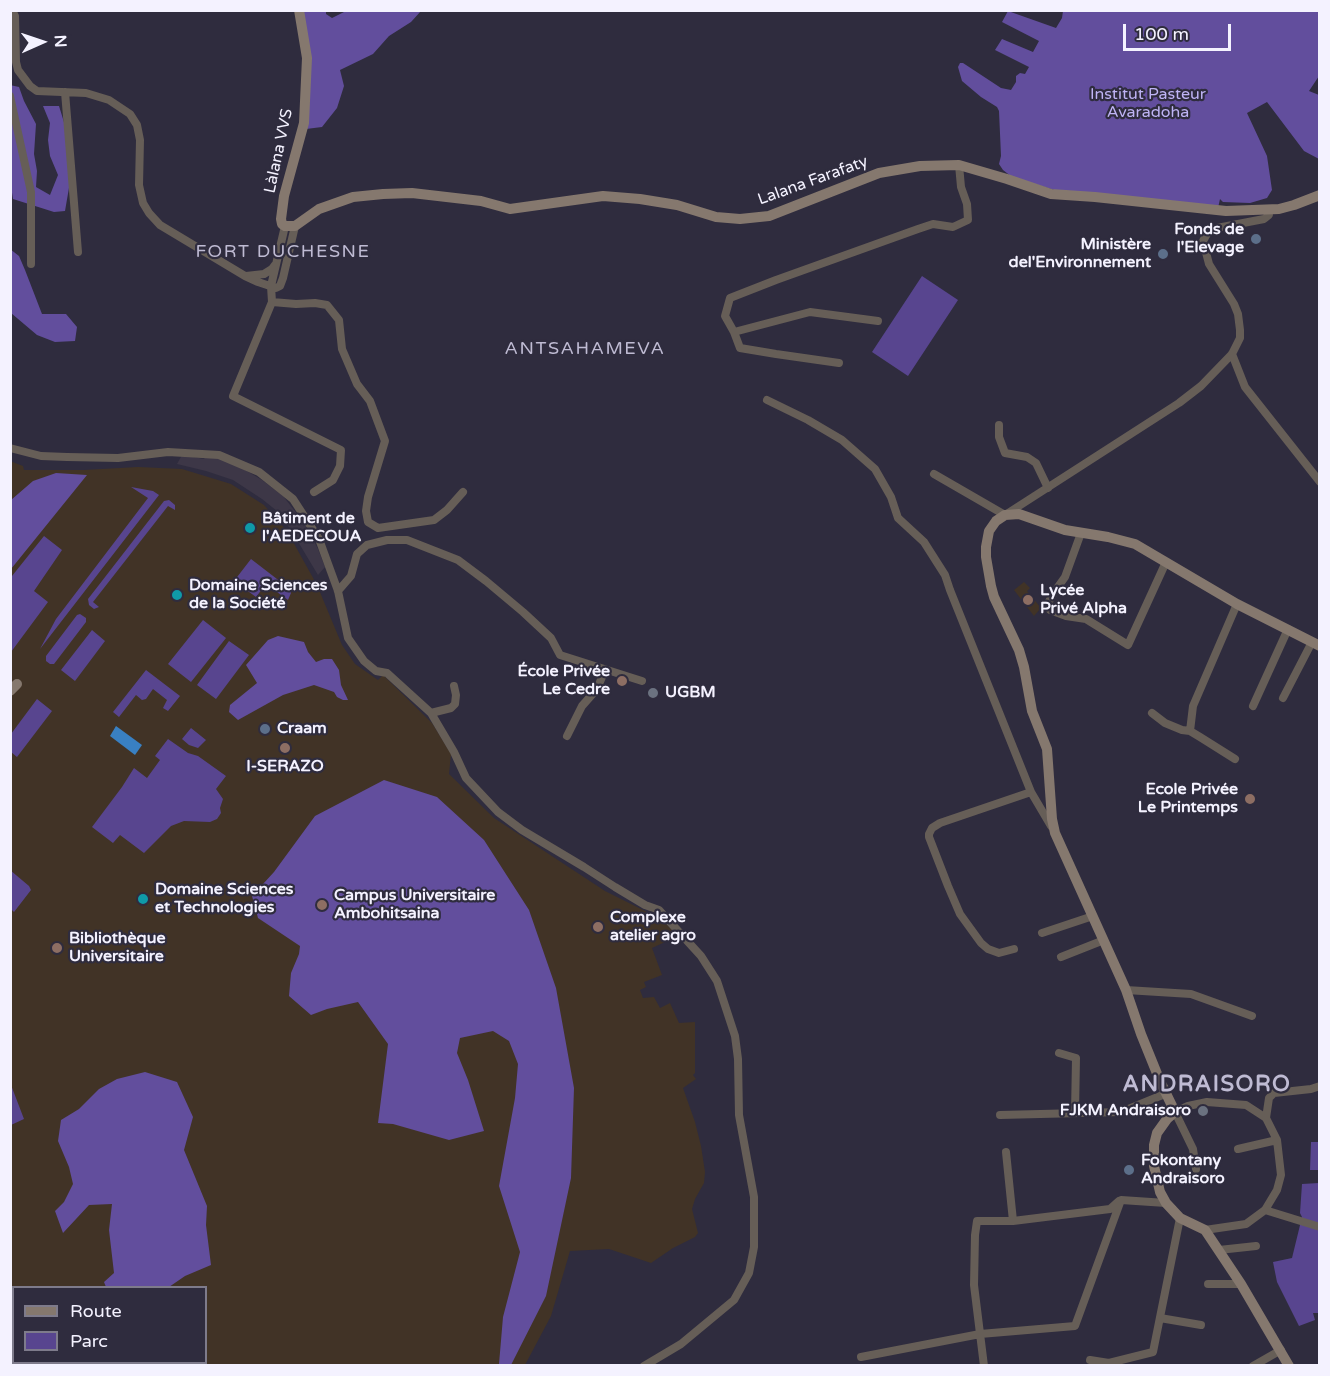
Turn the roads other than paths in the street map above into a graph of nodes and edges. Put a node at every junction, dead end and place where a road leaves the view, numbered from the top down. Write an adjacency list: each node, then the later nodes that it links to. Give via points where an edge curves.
1 (12, 10): 3 (street, via 18,70 37,91)
2 (299, 10): 8 (street, Làlana VVS, via 307,58 304,123 281,219 282,224)
3 (65, 92): 9 (street); 12 (street, via 109,100 130,114 140,140 139,185 149,213 160,225)
4 (10, 96): 11 (street, via 31,192)
5 (958, 165): 7 (street, Lalana Farafaty, via 1051,194 1226,211); 8 (street, Lalana Farafaty, via 879,173 769,216 740,219 716,217 677,205 603,196 510,209 481,201 412,193 353,197 319,209); 16 (street, via 968,220 953,227 933,224 730,298 725,316)
6 (1320, 195): 7 (street, Lalana Farafaty)
7 (1268, 209): 17 (street, via 1269,215 1264,219 1217,228 1208,232 1203,241 1209,264 1238,314 1240,338)
8 (290, 226): 10 (street); 13 (street, via 280,286)
9 (78, 252)
10 (277, 263): 12 (street, via 264,274); 13 (street)
11 (31, 264)
12 (245, 276): 13 (street)
13 (272, 286): 14 (street)
14 (272, 302): 25 (street, via 233,396 341,450 340,466 333,480); 26 (street, via 327,305 339,320 342,349 357,384 370,401 385,441 368,497 368,522 378,528 434,520)
15 (878, 321): 16 (street, via 810,312)
16 (734, 332): 18 (street, via 740,348)
17 (1232, 354): 23 (street, via 1245,387); 24 (street, via 1201,386)
18 (839, 363)
19 (767, 400): 44 (street, via 842,440 875,469 898,518 924,542 945,574)
20 (999, 425): 24 (street, via 1005,453 1036,463)
21 (10, 448): 30 (street, via 40,456 67,457 118,458 168,452 219,455 259,472 293,499 319,539)
22 (934, 474): 27 (street)
23 (1320, 482)
24 (1048, 488): 27 (street)
25 (314, 492)
26 (463, 492)
27 (1005, 515): 28 (street, via 1019,514); 45 (street, via 996,521 987,537 989,577 1021,658 1032,711 1047,749)
28 (1081, 533): 29 (street, via 1135,544); 29 (street, via 1065,577 1048,603 1050,610 1086,619 1128,645)
29 (1166, 562): 31 (street)
30 (338, 591): 34 (street, via 351,576 357,554 367,545 407,540 458,560 486,581 551,638 560,655); 39 (street, via 348,638 364,661 387,673)
31 (1237, 604): 32 (street); 41 (street, via 1193,706)
32 (1288, 629): 33 (street); 38 (street)
33 (1316, 644): 37 (street)
34 (605, 670): 35 (street); 42 (street)
35 (642, 681)
36 (454, 686): 39 (street, via 452,708)
37 (1283, 698)
38 (1252, 706)
39 (431, 712): 81 (street, via 466,778 498,812 665,916 701,956 717,981 731,1020 738,1059 739,1115 754,1197 754,1247 749,1273 734,1300 681,1344)
40 (1152, 713): 41 (street, via 1165,723)
41 (1190, 731): 43 (street)
42 (567, 736)
43 (1235, 759)
44 (1031, 792): 45 (street); 49 (street, via 940,823 932,828 929,837 960,914 981,943 999,953)
45 (1055, 833): 46 (street)
46 (1093, 916): 47 (street); 48 (street)
47 (1042, 933)
48 (1104, 940): 50 (street); 51 (street)
49 (1014, 949)
50 (1061, 957)
51 (1126, 990): 52 (street, via 1191,994); 55 (street)
52 (1252, 1016)
53 (1059, 1053): 57 (street, via 1076,1058)
54 (1320, 1086): 59 (street, via 1275,1093 1269,1098)
55 (1165, 1094): 56 (street); 57 (street, via 1121,1112)
56 (1175, 1112): 59 (street, via 1207,1102 1246,1105); 63 (street, via 1193,1149); 65 (street, via 1157,1133 1154,1145 1157,1181)
57 (1075, 1113): 58 (street)
58 (1000, 1115)
59 (1266, 1118): 60 (street)
60 (1277, 1140): 61 (street); 66 (street, via 1281,1175)
61 (1238, 1149)
62 (1006, 1152): 68 (street)
63 (1196, 1168)
64 (1120, 1200): 65 (street); 68 (street, via 1110,1209); 77 (street, via 1075,1326)
65 (1166, 1203): 67 (street)
66 (1265, 1210): 69 (street); 70 (street, via 1246,1224)
67 (1180, 1218): 70 (street); 75 (street)
68 (1013, 1221): 77 (street, via 977,1221 974,1285)
69 (1320, 1227)
70 (1205, 1230): 72 (street)
71 (1256, 1246): 72 (street)
72 (1219, 1250): 74 (street)
73 (1208, 1284): 74 (street)
74 (1240, 1284): 78 (street)
75 (1160, 1318): 76 (street); 80 (street, via 1153,1352 1109,1363)
76 (1200, 1324)
77 (980, 1334): 79 (street); 82 (street)
78 (1281, 1350): 83 (street); 84 (street)
79 (861, 1357)
80 (1090, 1360)
81 (644, 1365)
82 (984, 1365)
83 (1253, 1365)
84 (1289, 1365)

